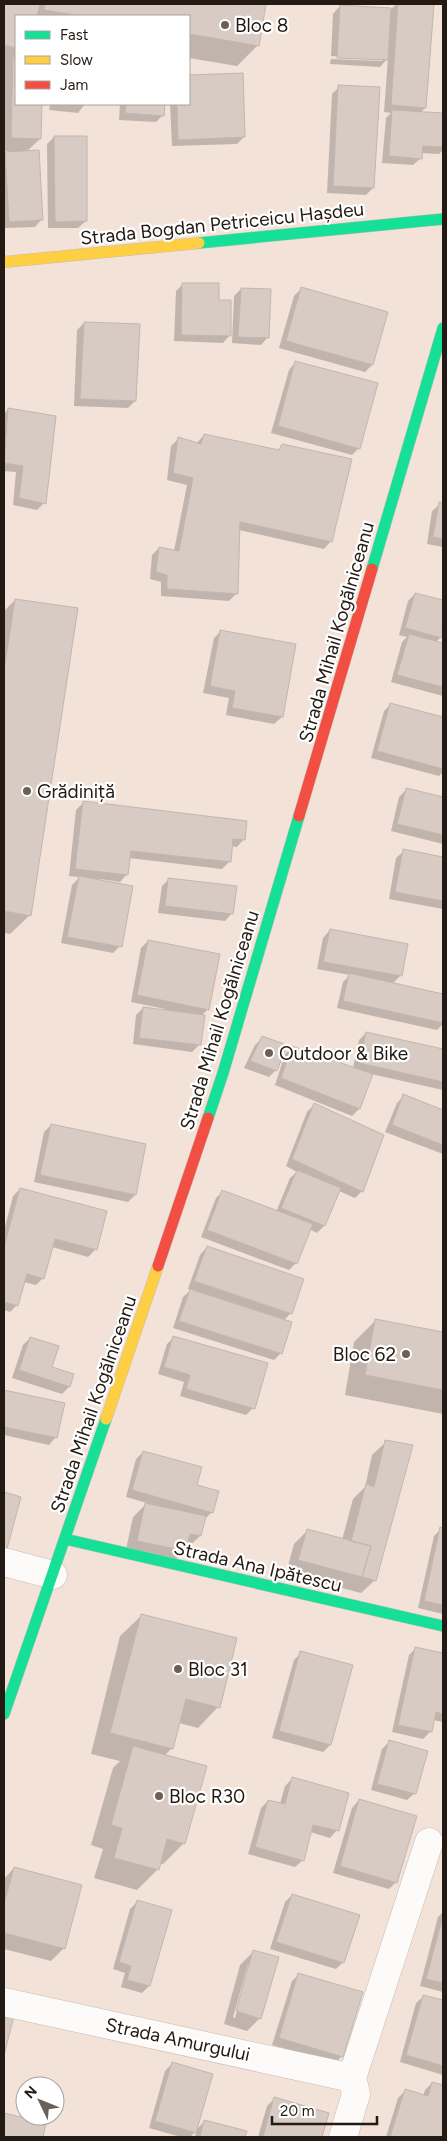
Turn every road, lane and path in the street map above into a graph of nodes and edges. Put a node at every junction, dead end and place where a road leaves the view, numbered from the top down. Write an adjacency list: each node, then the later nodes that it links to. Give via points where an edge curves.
1 (443, 219): 2 (street, Strada Bogdan Petriceicu Hașdeu)
2 (4, 262)
3 (443, 328): 4 (street, Strada Mihail Kogălniceanu, via 236,1031)
4 (65, 1539): 6 (street, Strada Mihail Kogălniceanu); 7 (street, Strada Ana Ipătescu)
5 (4, 1562): 6 (street)
6 (53, 1575): 8 (street, Strada Mihail Kogălniceanu)
7 (443, 1626)
8 (4, 1714)
9 (429, 1842): 11 (street)
10 (4, 2002): 11 (street, Strada Amurgului)
11 (352, 2078): 12 (street, via 356,2094)
12 (343, 2137)

